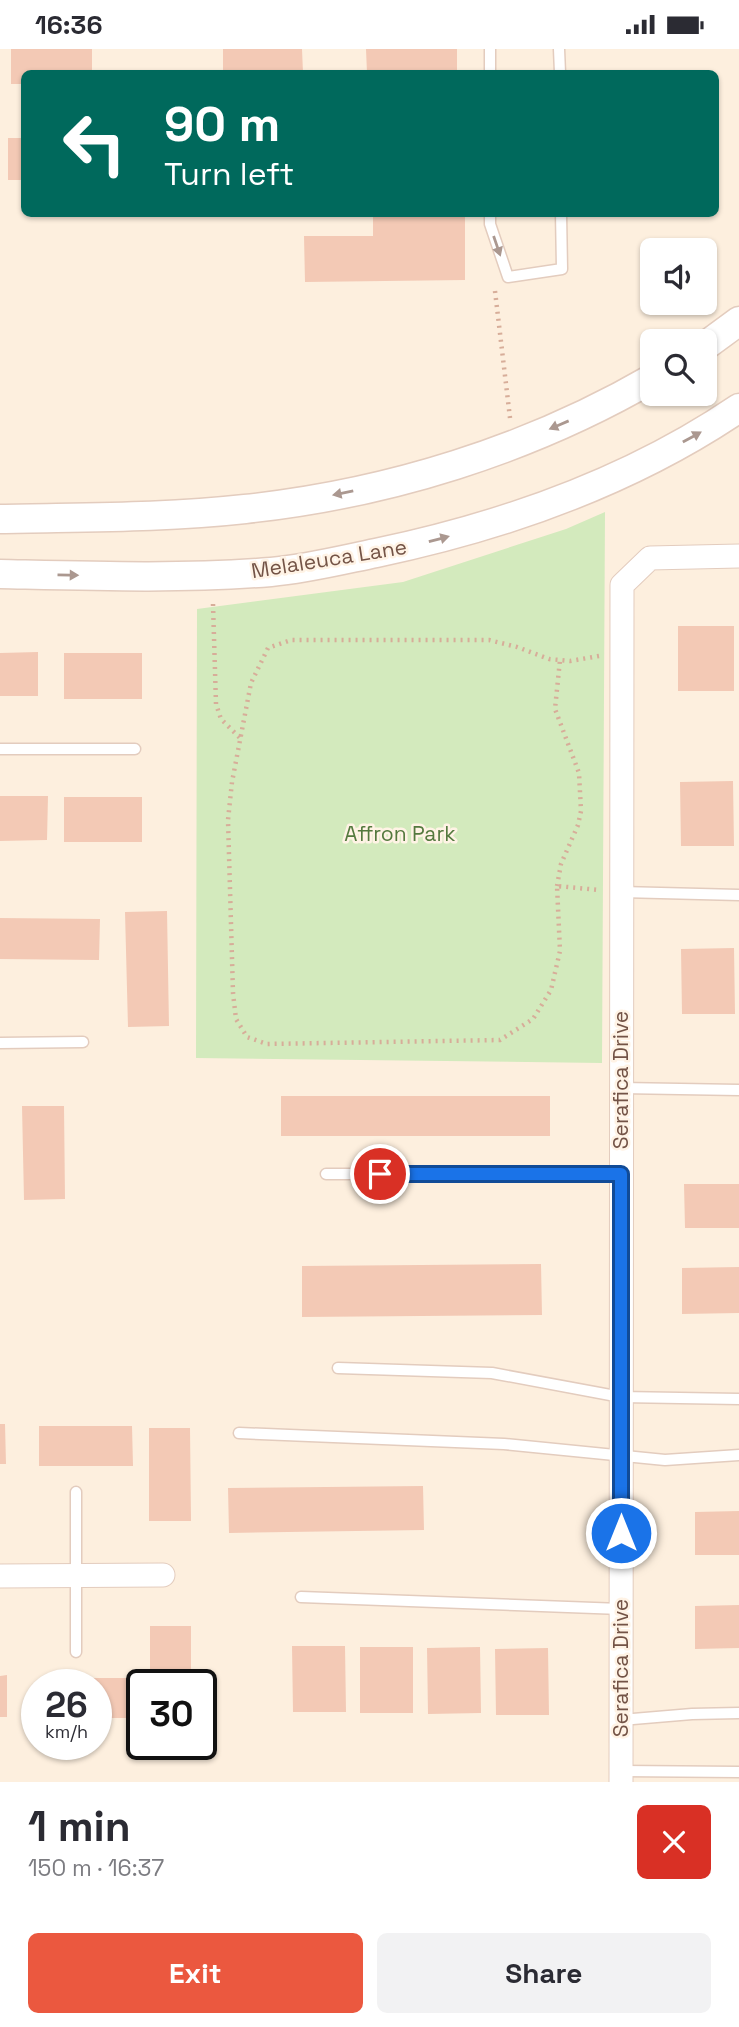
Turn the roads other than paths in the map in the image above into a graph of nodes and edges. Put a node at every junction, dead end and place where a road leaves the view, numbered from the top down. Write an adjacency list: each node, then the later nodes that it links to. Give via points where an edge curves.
1 (490, 49): 3 (lane)
2 (559, 49): 4 (lane)
3 (490, 70)
4 (560, 70)
5 (490, 217): 6 (lane, one-way to 6, via 508,277 562,269)
6 (561, 217)
7 (739, 321): 8 (street)
8 (717, 337)
9 (640, 386): 11 (street, one-way to 11, via 484,456 322,498 157,516)
10 (739, 408): 13 (street, Melaleuca Lane, one-way to 10, via 194,577 275,571 434,541 591,488)
11 (0, 519)
12 (739, 556): 16 (street, Serafica Drive, via 650,558 622,585)
13 (0, 574)
14 (135, 749): 15 (lane)
15 (0, 750)
16 (621, 892): 17 (lane); 20 (street, Serafica Drive)
17 (739, 895)
18 (83, 1042): 19 (lane)
19 (0, 1043)
20 (621, 1088): 21 (lane); 23 (street, Serafica Drive)
21 (739, 1090)
22 (326, 1174): 23 (lane)
23 (621, 1174): 25 (street, Serafica Drive)
24 (338, 1368): 25 (lane, via 492,1373)
25 (621, 1397): 26 (lane); 29 (street, Serafica Drive)
26 (739, 1399)
27 (239, 1433): 29 (lane, via 504,1444)
28 (739, 1455): 29 (lane, via 665,1460)
29 (621, 1457): 35 (street, Serafica Drive)
30 (76, 1492): 33 (lane)
31 (163, 1575): 33 (street)
32 (0, 1576): 33 (street)
33 (76, 1576): 36 (lane)
34 (301, 1597): 35 (lane)
35 (621, 1609): 38 (street, Serafica Drive)
36 (76, 1652)
37 (739, 1713): 38 (lane)
38 (621, 1720): 40 (street, Serafica Drive)
39 (739, 1772): 40 (lane)
40 (621, 1776)

